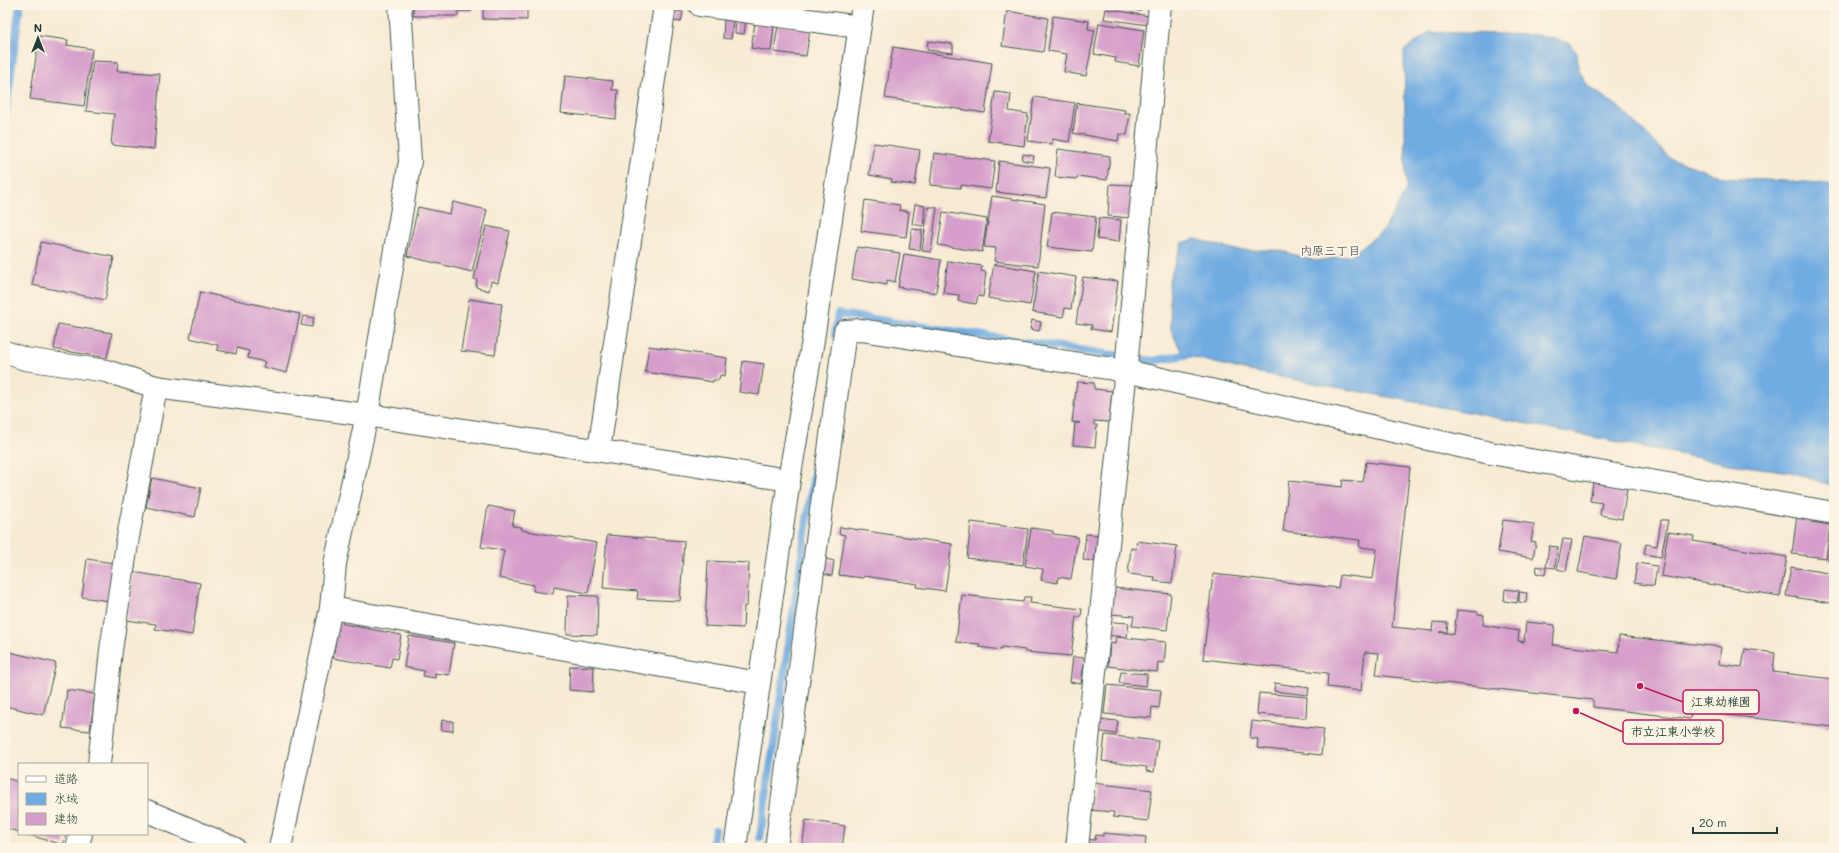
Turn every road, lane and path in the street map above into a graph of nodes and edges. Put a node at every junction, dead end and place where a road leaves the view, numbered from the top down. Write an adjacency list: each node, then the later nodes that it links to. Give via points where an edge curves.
1 (400, 5): 10 (street, via 410,161)
2 (665, 5): 11 (street)
3 (700, 5): 6 (street)
4 (863, 5): 6 (street)
5 (1160, 5): 8 (street)
6 (859, 27): 12 (street, via 819,301)
7 (5, 352): 9 (street, via 25,359 106,371)
8 (1126, 370): 13 (street, via 1490,453); 23 (street, via 861,330 845,332); 24 (street)
9 (156, 387): 10 (street); 16 (street, via 128,537 111,650)
10 (367, 415): 11 (street); 14 (street, via 335,564)
11 (599, 450): 12 (street)
12 (789, 480): 15 (street)
13 (1834, 513)
14 (331, 608): 15 (street); 21 (street)
15 (759, 683): 22 (street)
16 (99, 763)
17 (148, 811): 20 (street)
18 (81, 835): 19 (street)
19 (77, 848)
20 (234, 848)
21 (280, 848)
22 (735, 848)
23 (776, 848)
24 (1077, 848)

